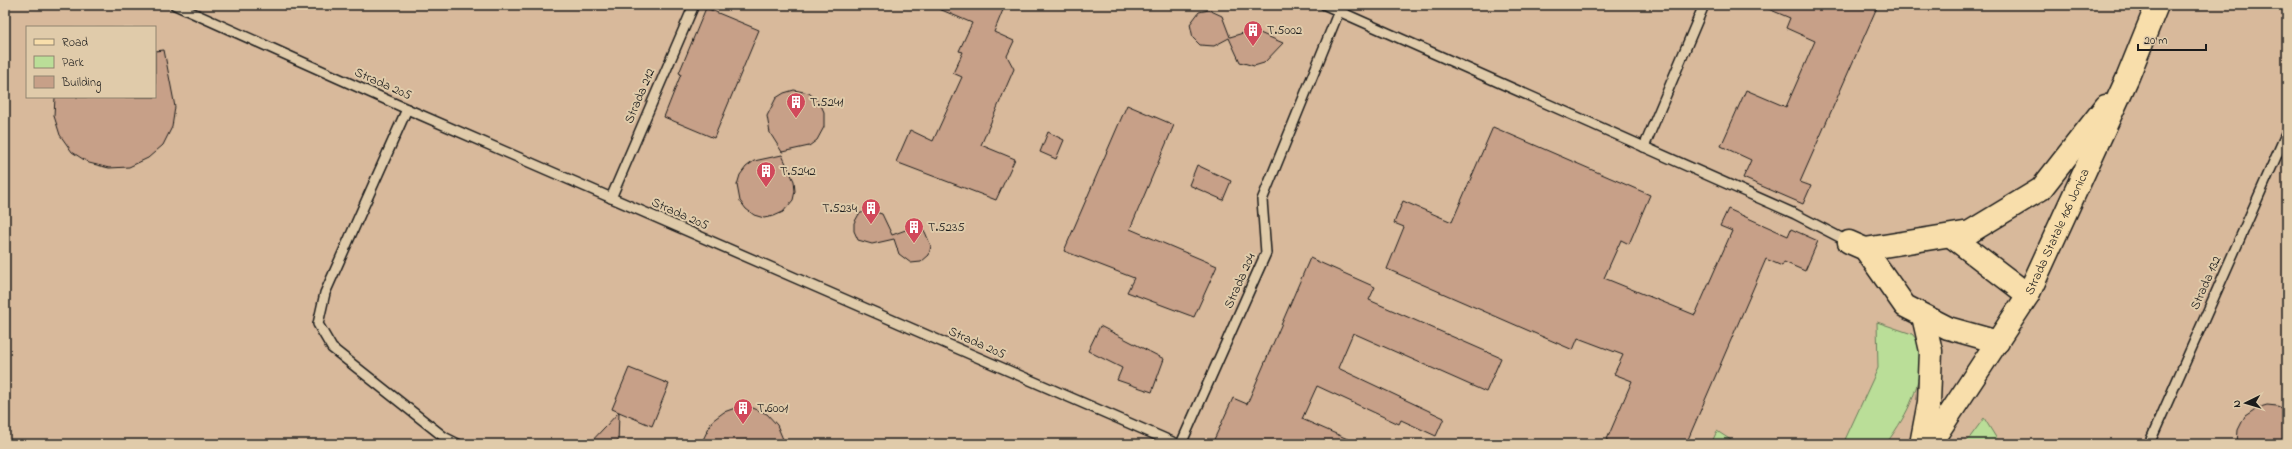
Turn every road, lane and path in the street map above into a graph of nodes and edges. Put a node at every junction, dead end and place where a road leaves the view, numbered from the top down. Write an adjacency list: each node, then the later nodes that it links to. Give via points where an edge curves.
1 (175, 5): 8 (lane, Strada 205)
2 (694, 5): 11 (lane, Strada 212)
3 (1325, 5): 6 (lane)
4 (1704, 5): 10 (lane)
5 (2157, 5): 7 (main road, Strada Statale 106 Jonica)
6 (1339, 11): 10 (lane); 19 (lane, Strada 204, via 1262,200 1266,252)
7 (2127, 79): 12 (main road, via 2041,188 1970,232); 14 (main road, Strada Statale 106 Jonica)
8 (407, 109): 11 (lane, Strada 205); 17 (lane, via 325,292 318,324 332,348 444,437)
9 (2287, 132): 22 (lane, Strada 132)
10 (1644, 147): 13 (lane, via 1795,214)
11 (611, 198): 18 (lane, Strada 205)
12 (1951, 236): 13 (main road); 14 (main road)
13 (1857, 245): 15 (main road, via 1905,306)
14 (2028, 295): 16 (main road, Strada Statale 106 Jonica)
15 (1923, 316): 16 (main road, via 1948,328); 20 (main road, via 1931,351 1929,402)
16 (1998, 342): 21 (main road, Strada Statale 106 Jonica)
17 (458, 444)
18 (1177, 444)
19 (1181, 444)
20 (1921, 444)
21 (1930, 444)
22 (2149, 444)

